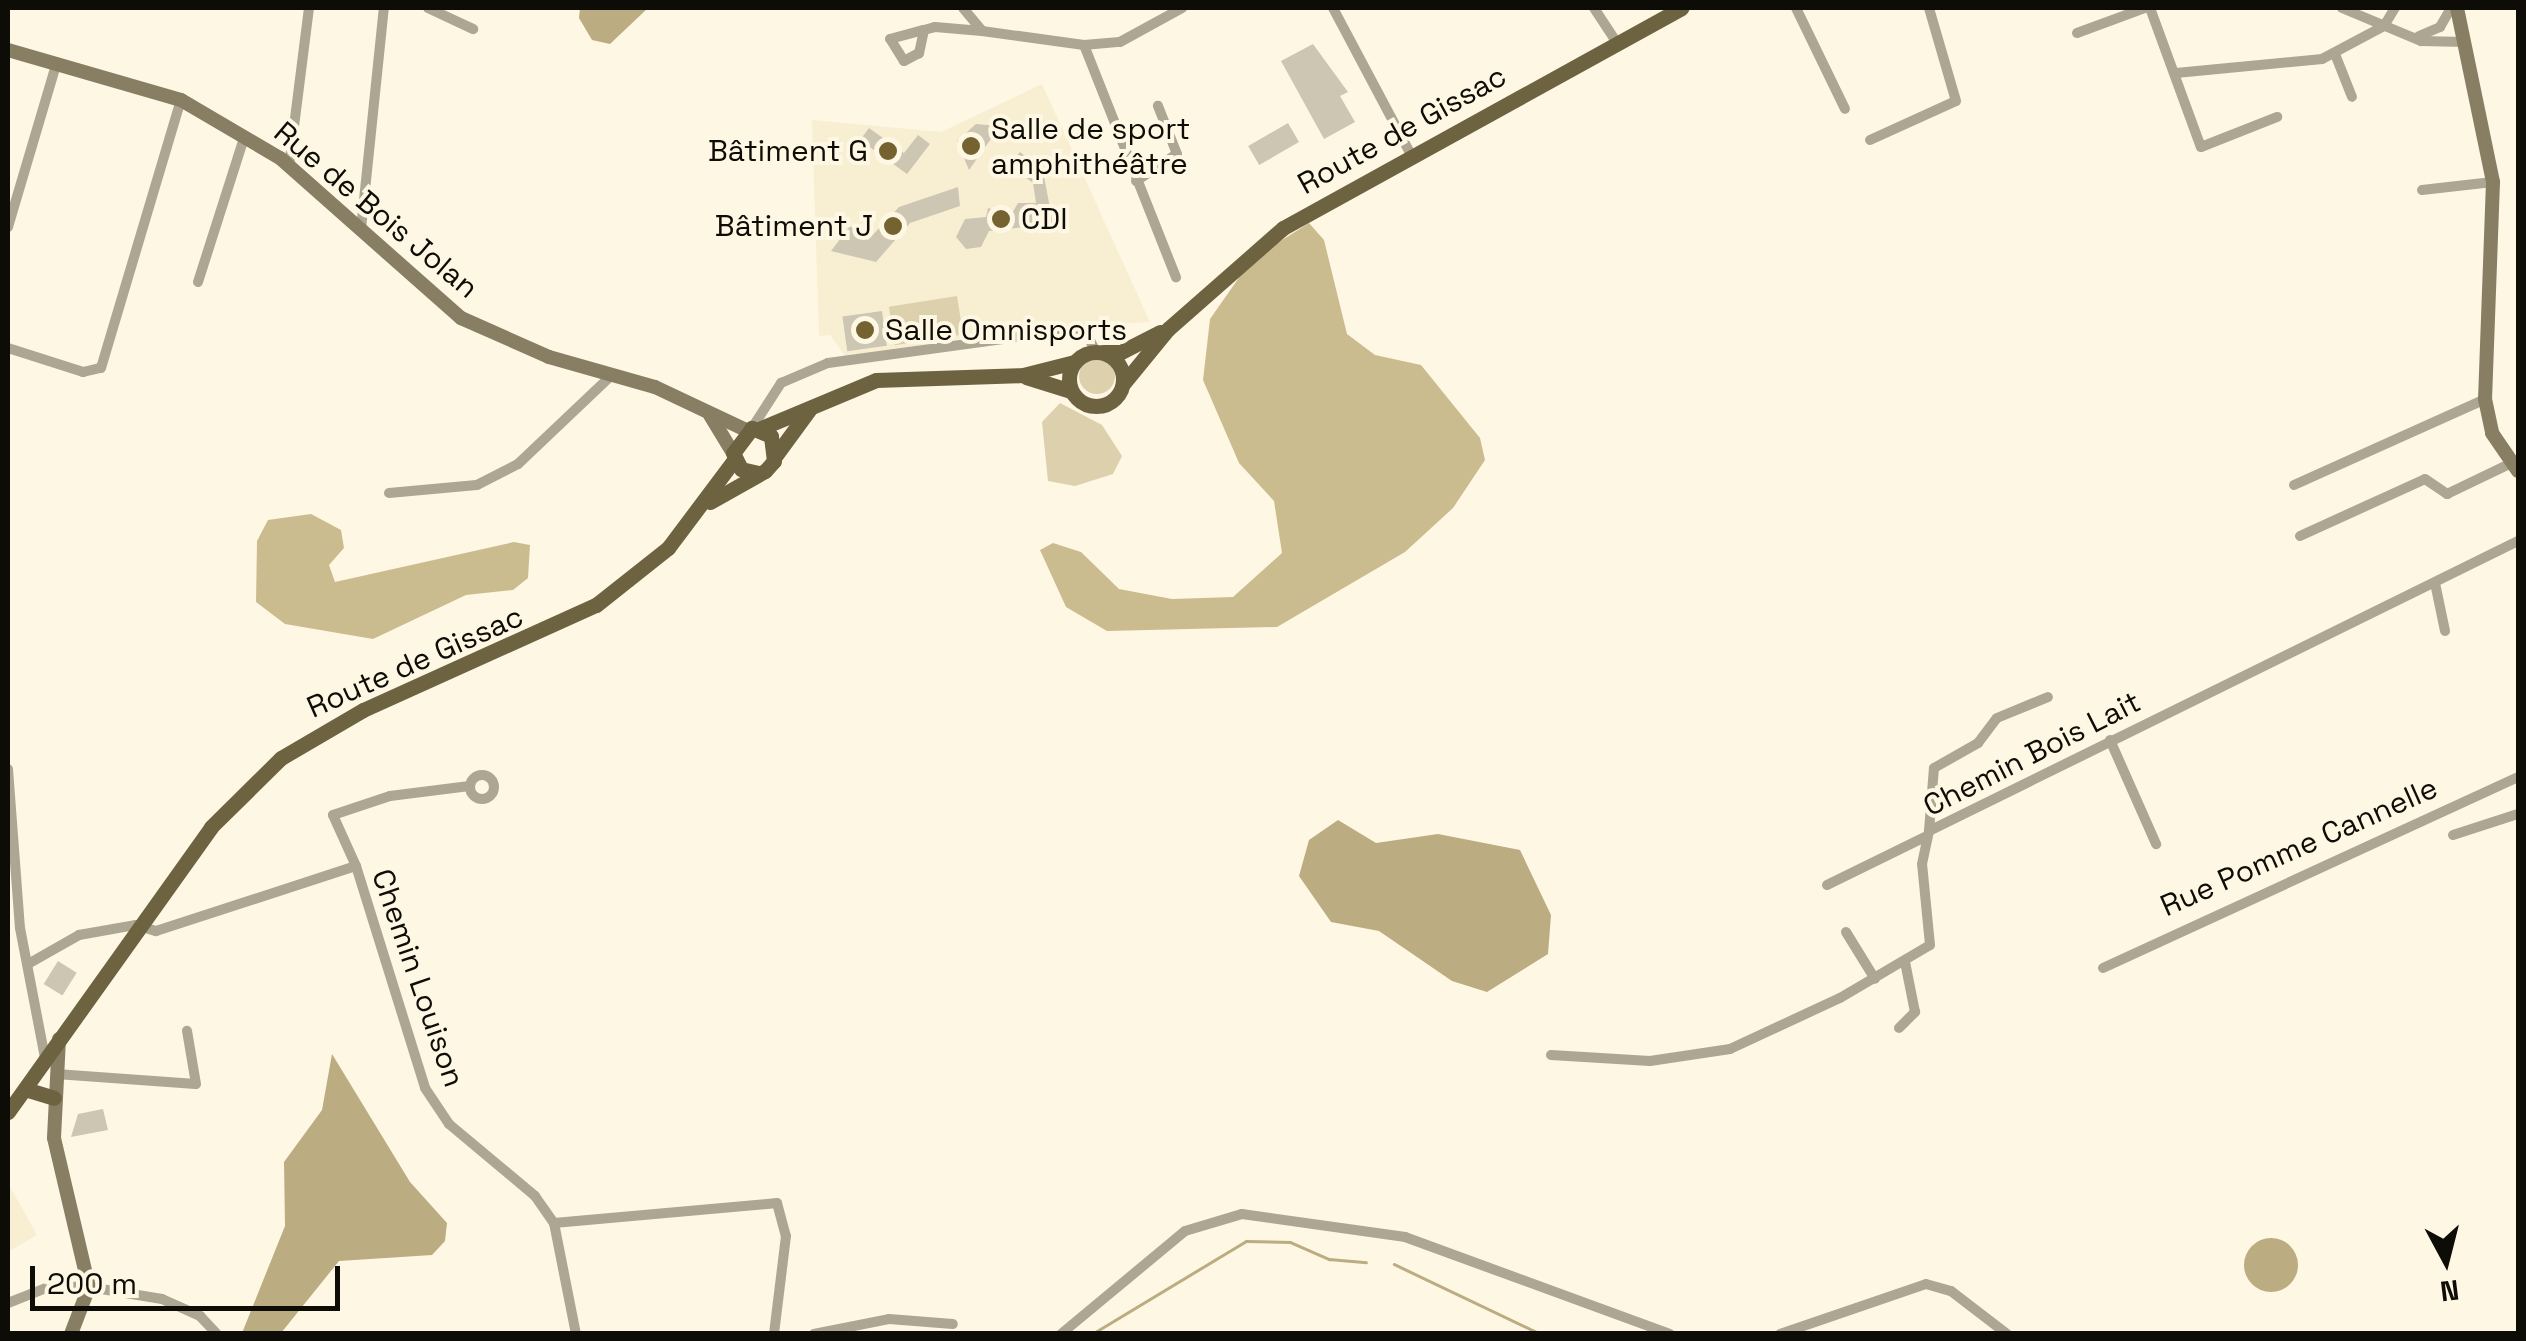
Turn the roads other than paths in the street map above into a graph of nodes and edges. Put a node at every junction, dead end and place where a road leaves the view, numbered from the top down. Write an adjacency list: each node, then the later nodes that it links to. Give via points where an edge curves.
1 (309, 8): 37 (street)
2 (384, 8): 42 (street)
3 (428, 8): 17 (street)
4 (962, 8): 19 (street)
5 (1182, 8): 15 (street)
6 (1333, 8): 36 (street)
7 (1594, 8): 22 (street)
8 (1681, 8): 22 (main road, Route de Gissac)
9 (1796, 8): 32 (street)
10 (1929, 8): 35 (street, via 1956,102)
11 (2147, 8): 20 (street); 28 (street)
12 (2342, 8): 16 (street)
13 (2395, 8): 16 (street)
14 (2454, 8): 21 (street, via 2440,28); 23 (street)
15 (1164, 12): 24 (street, via 1120,42)
16 (2384, 26): 21 (street); 26 (street)
17 (473, 29)
18 (924, 30): 19 (street)
19 (982, 32): 24 (street)
20 (2077, 33)
21 (2408, 36): 23 (street)
22 (1617, 42): 36 (main road, Route de Gissac)
23 (2465, 42): 39 (street)
24 (1084, 45): 38 (street)
25 (8, 50): 27 (street, Rue de Bois Jolan)
26 (2335, 54): 28 (street, via 2284,68); 29 (street)
27 (58, 62): 30 (street, Rue de Bois Jolan); 41 (street)
28 (2176, 74): 33 (street, via 2201,147)
29 (2352, 97)
30 (181, 100): 34 (street, Rue de Bois Jolan); 46 (street, via 101,368 89,373)
31 (1158, 106): 38 (street, via 1177,154)
32 (1844, 110)
33 (2278, 117)
34 (244, 138): 37 (street, Rue de Bois Jolan); 44 (street)
35 (1870, 140)
36 (1412, 155): 45 (main road, Route de Gissac, via 1257,245)
37 (289, 166): 42 (street, Rue de Bois Jolan)
38 (1136, 182): 43 (street)
39 (2493, 182): 40 (street); 53 (street)
40 (2422, 190)
41 (8, 227)
42 (361, 229): 49 (street, Rue de Bois Jolan, via 461,318 549,357)
43 (1176, 277)
44 (198, 282)
45 (1168, 329): 47 (main road, Route de Gissac, via 1121,352); 51 (main road, Route de Gissac)
46 (8, 348)
47 (1099, 352): 48 (main road); 51 (main road, via 1121,367); 56 (street, via 1083,328 828,362 781,383)
48 (1074, 362): 50 (main road); 52 (main road)
49 (612, 374): 55 (street, Rue de Bois Jolan); 62 (street, via 504,471 477,485)
50 (1022, 376): 52 (main road); 54 (main road, via 895,377)
51 (1123, 384): 52 (main road, via 1100,406)
52 (1072, 390)
53 (2485, 399): 59 (street); 61 (street)
54 (815, 403): 56 (main road); 57 (main road)
55 (710, 414): 56 (street, Rue de Bois Jolan); 58 (street)
56 (752, 429): 57 (main road, via 771,436); 58 (main road, Route de Gissac)
57 (776, 455): 60 (main road, Route de Gissac)
58 (734, 456): 60 (main road); 63 (main road, Route de Gissac)
59 (2515, 465): 64 (street, via 2442,494 2425,479)
60 (759, 473): 63 (main road, Route de Gissac)
61 (2294, 485)
62 (389, 493)
63 (706, 504): 81 (main road, Route de Gissac, via 646,569 568,623 363,710 281,758 212,826)
64 (2300, 536)
65 (2518, 541): 66 (street, Chemin Bois Lait)
66 (2436, 584): 67 (street); 69 (street, Chemin Bois Lait)
67 (2445, 631)
68 (2048, 698): 74 (street, via 1997,718 1978,743 1934,768)
69 (2110, 740): 74 (street, Chemin Bois Lait); 77 (street)
70 (8, 769): 78 (street)
71 (2518, 776): 85 (street, Rue Pomme Cannelle)
72 (469, 786): 79 (street, via 390,796 333,815)
73 (2518, 814): 75 (street)
74 (1927, 834): 80 (street); 83 (street, Chemin Bois Lait, via 1922,864 1934,934)
75 (2453, 835)
76 (8, 842): 78 (street)
77 (2156, 844)
78 (16, 852): 84 (street)
79 (356, 866): 81 (street, Chemin Louison, via 156,931); 96 (street, Chemin Louison, via 425,1088 449,1124 535,1196)
80 (1828, 885)
81 (136, 924): 84 (street, Chemin Louison, via 79,934); 89 (main road, Route de Gissac)
82 (1846, 932): 86 (street)
83 (1905, 962): 86 (street, Chemin Bois Lait); 87 (street, via 1915,1012)
84 (28, 964): 91 (street)
85 (2103, 968)
86 (1875, 979): 90 (street, Chemin Bois Lait, via 1746,1046 1650,1061)
87 (1899, 1028)
88 (188, 1032): 92 (street, via 196,1084)
89 (59, 1036): 91 (main road, Route de Gissac); 92 (street)
90 (1551, 1055)
91 (45, 1058): 93 (main road, Route de Gissac)
92 (56, 1074): 94 (street)
93 (25, 1088): 94 (main road); 95 (main road, Route de Gissac)
94 (54, 1098): 97 (street, via 54,1138)
95 (8, 1112)
96 (554, 1224): 102 (street); 103 (street, via 777,1203 786,1236)
97 (89, 1287): 98 (street, via 51,1286); 100 (street); 101 (street, via 177,1304)
98 (8, 1303)
99 (953, 1324): 104 (street, via 890,1319)
100 (70, 1334)
101 (217, 1334)
102 (576, 1334)
103 (774, 1334)
104 (814, 1334)
105 (1061, 1334): 106 (street, via 1185,1231 1216,1219 1284,1215 1404,1236)
106 (1670, 1334)
107 (1780, 1334): 108 (street, via 1926,1284 1951,1291)
108 (2007, 1334)

